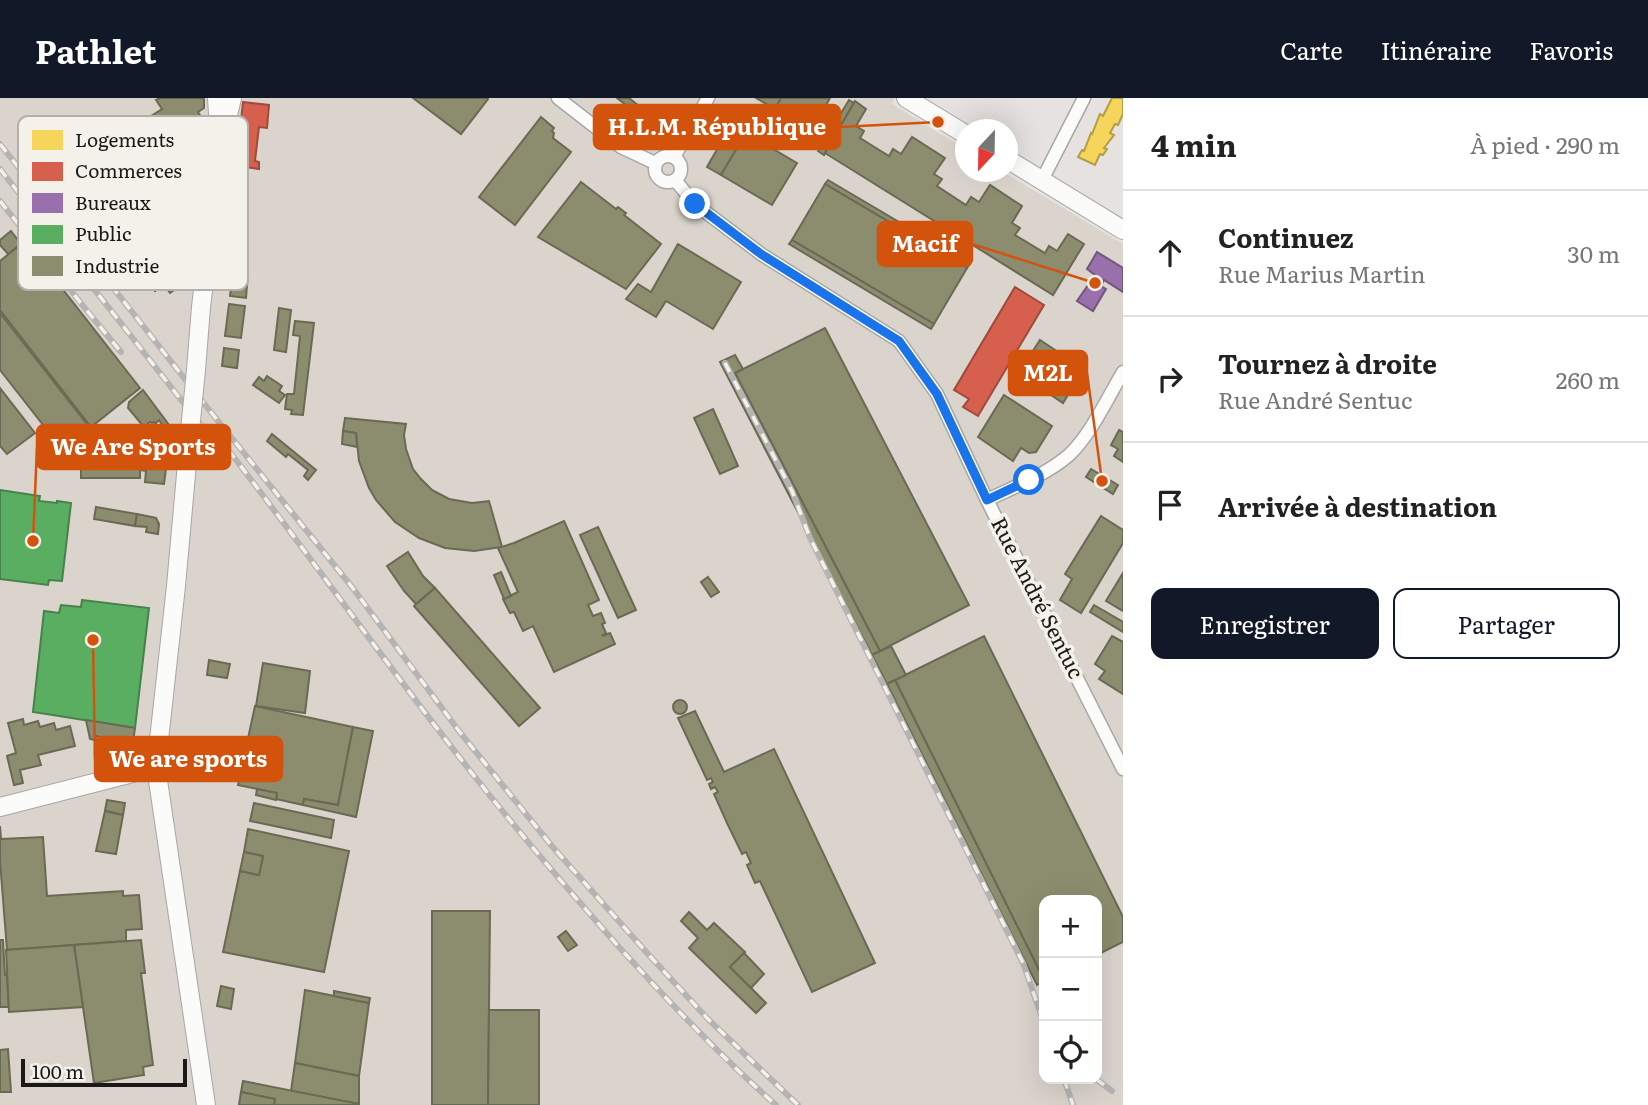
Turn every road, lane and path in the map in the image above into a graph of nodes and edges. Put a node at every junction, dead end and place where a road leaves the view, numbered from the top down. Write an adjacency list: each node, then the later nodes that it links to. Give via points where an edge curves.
1 (217, 98): 8 (street)
2 (232, 98): 9 (street)
3 (558, 98): 14 (street, Rue André Sentuc, via 621,147)
4 (708, 98): 12 (street)
5 (906, 98): 11 (street)
6 (926, 98): 10 (street)
7 (1084, 98): 16 (street)
8 (218, 116)
9 (228, 116)
10 (959, 119)
11 (955, 128)
12 (674, 157): 14 (street, via 661,157); 17 (street, via 681,170)
13 (1018, 157): 16 (street)
14 (655, 163): 17 (street, Rue André Sentuc, via 659,179)
15 (1018, 164): 16 (street)
16 (1044, 176): 18 (street); 19 (street)
17 (675, 180): 22 (street, Rue André Sentuc, via 695,204 761,254 899,341 937,394)
18 (1123, 218)
19 (1123, 230)
20 (203, 290): 23 (street, bridge)
21 (1123, 372): 22 (street, via 1069,454)
22 (987, 500): 24 (street, Rue André Sentuc)
23 (156, 767): 25 (street); 26 (street)
24 (1123, 769)
25 (0, 807)
26 (206, 1105)

